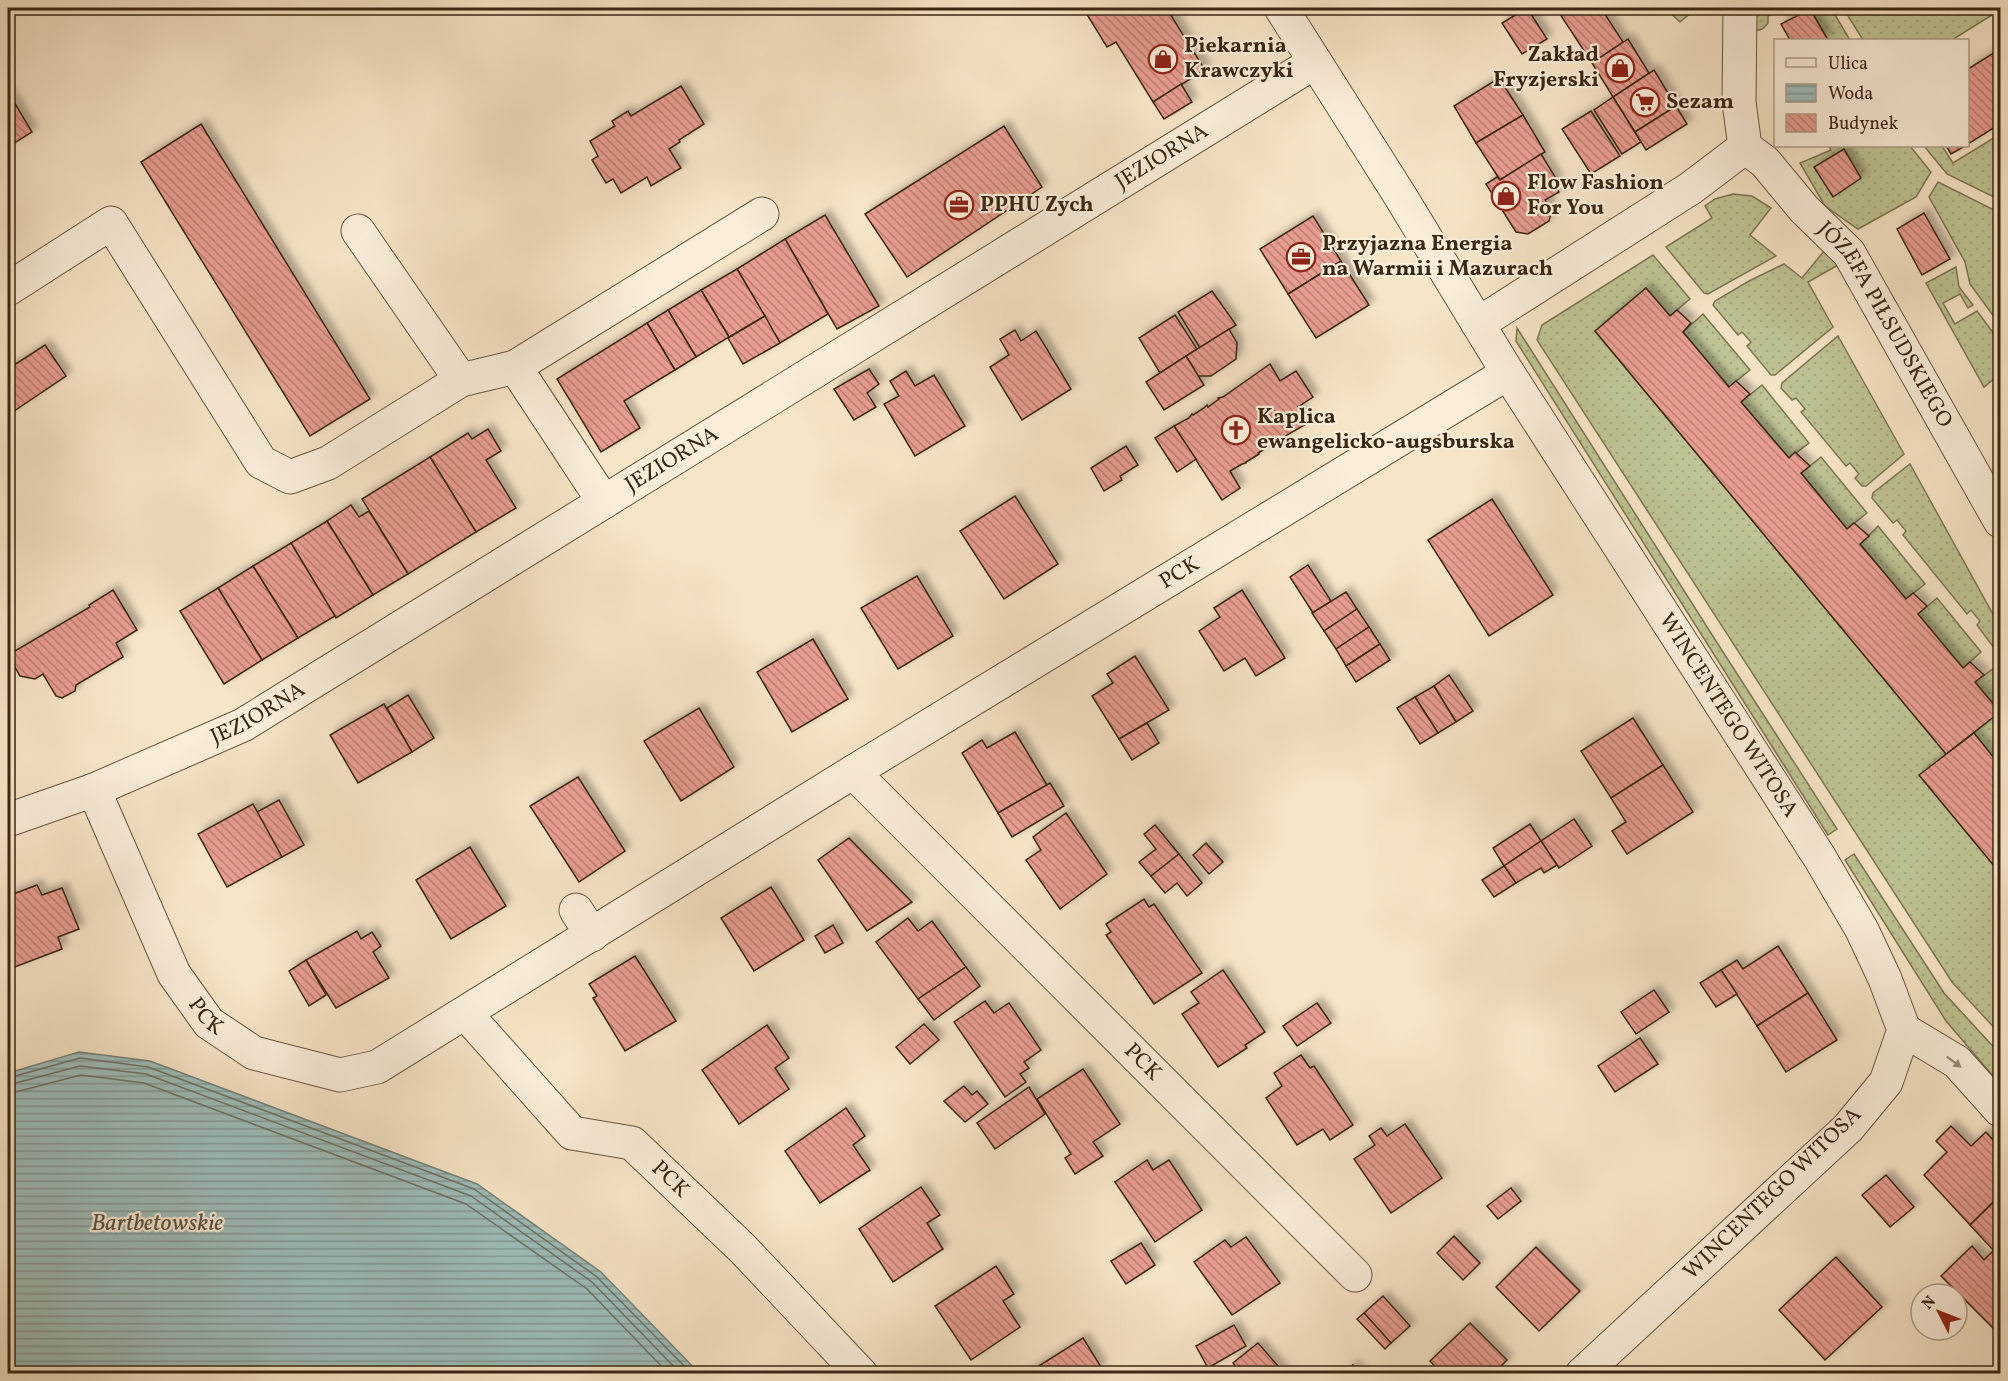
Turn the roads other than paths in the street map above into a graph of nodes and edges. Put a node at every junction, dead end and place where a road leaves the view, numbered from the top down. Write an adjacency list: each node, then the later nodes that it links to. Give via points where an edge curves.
1 (1281, 8): 3 (street, WINCENTEGO WITOSA)
2 (1740, 8): 4 (street, via 1739,102)
3 (1315, 62): 8 (street, WINCENTEGO WITOSA); 12 (street, JEZIORNA)
4 (1745, 147): 8 (street, via 1691,188); 13 (street, JÓZEFA PIŁSUDSKIEGO, via 1765,162 1804,209 1849,253)
5 (762, 214): 9 (street)
6 (358, 231): 11 (street)
7 (8, 289): 11 (street, via 111,223 261,462 290,477 328,463)
8 (1478, 324): 10 (street, WINCENTEGO WITOSA)
9 (515, 367): 11 (street); 12 (street)
10 (1508, 373): 14 (street, PCK); 18 (street, WINCENTEGO WITOSA, via 1820,858 1862,930)
11 (461, 380)
12 (604, 502): 15 (street, JEZIORNA, via 243,725)
13 (2001, 521)
14 (853, 772): 17 (street, PCK, via 584,922); 20 (street, PCK)
15 (94, 789): 16 (street, JEZIORNA); 17 (street, PCK, via 174,974 209,1023 254,1053 340,1075 377,1067)
16 (8, 820)
17 (466, 1014): 21 (street, PCK, via 572,1133 632,1143 743,1249)
18 (1904, 1030): 19 (street, one-way to 19, via 1957,1062); 22 (street, WINCENTEGO WITOSA, via 1886,1082 1848,1128)
19 (2001, 1110)
20 (1355, 1275)
21 (861, 1374)
22 (1582, 1374)

